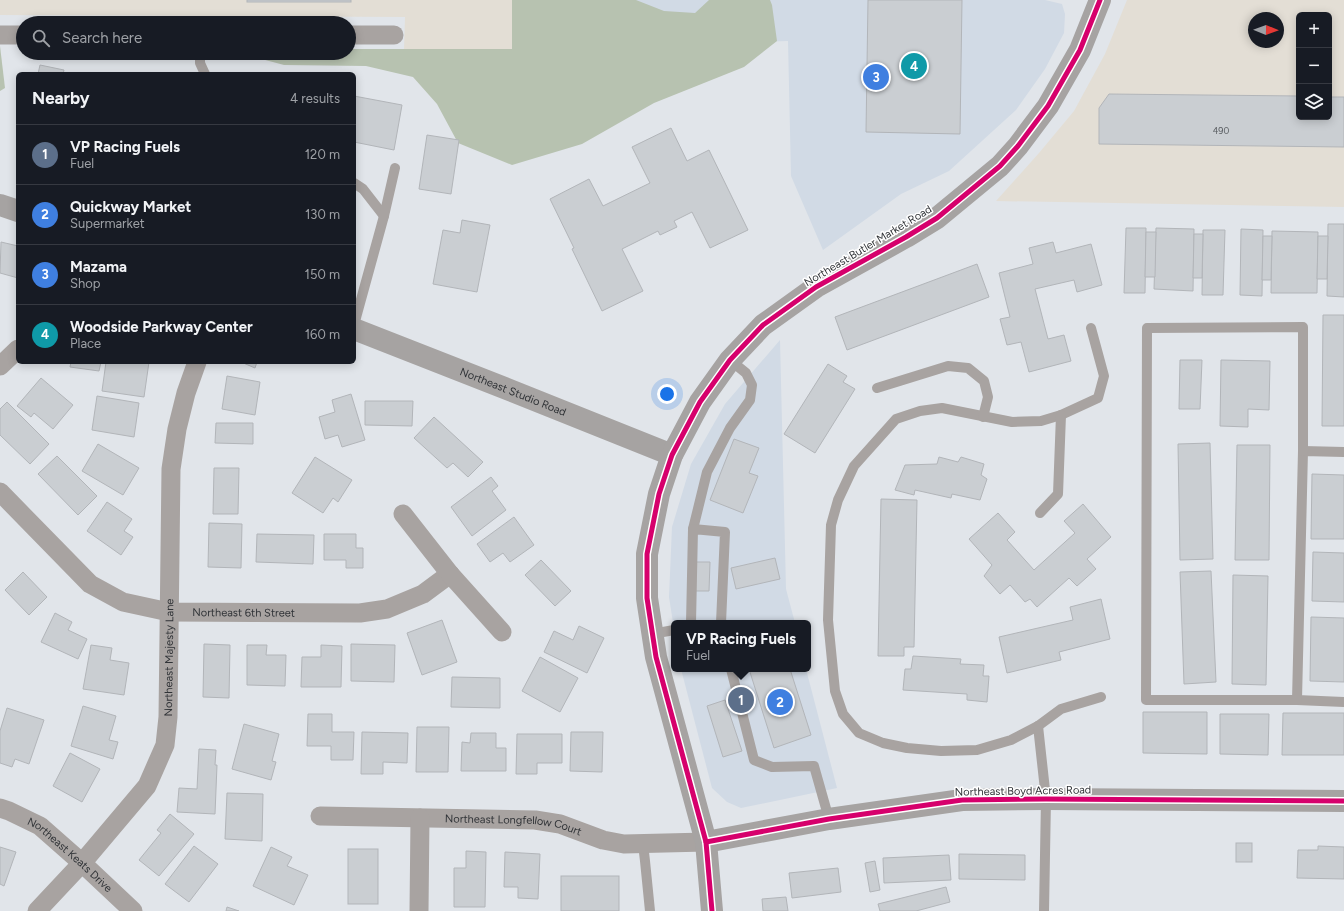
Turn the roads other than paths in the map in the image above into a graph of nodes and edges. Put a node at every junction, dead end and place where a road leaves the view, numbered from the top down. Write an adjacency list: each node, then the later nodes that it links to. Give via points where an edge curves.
1 (1100, 0): 17 (main road, Northeast Butler Market Road, via 1080,50 1048,106 1000,166 937,218 816,287 763,325)
2 (0, 35): 3 (street)
3 (16, 35)
4 (356, 35): 5 (street)
5 (394, 35)
6 (200, 60): 7 (lane)
7 (204, 72)
8 (395, 168): 12 (lane)
9 (356, 184): 12 (lane, via 363,189)
10 (0, 205): 11 (main road)
11 (16, 210)
12 (384, 216): 13 (lane)
13 (356, 318)
14 (1090, 328): 21 (lane, via 1104,376 1098,398)
15 (356, 330): 25 (main road, Northeast Studio Road)
16 (16, 351): 19 (street)
17 (730, 360): 25 (main road, Northeast Butler Market Road, via 700,402); 29 (lane, via 746,373 752,384 750,400 730,428 707,472)
18 (196, 364): 31 (street, Northeast Majesty Lane, via 177,429 171,469)
19 (0, 366)
20 (877, 388): 22 (lane, via 948,366 968,368 984,381 988,397)
21 (1061, 416): 22 (lane, via 1041,421 1012,422); 27 (lane, via 1058,494)
22 (983, 417): 41 (lane, via 942,408 920,411 896,419 854,466 838,500 831,525 828,620 834,691 844,714 859,733 883,743 907,748 941,751 977,750 1011,740)
23 (1303, 451): 24 (lane); 39 (lane); 39 (lane, via 1303,327 1147,328 1146,700)
24 (1344, 452)
25 (672, 455): 36 (main road, Northeast Butler Market Road, via 659,494 647,554 647,598)
26 (0, 492): 31 (street, Northeast 6th Street, via 90,584 123,602)
27 (1040, 512)
28 (403, 514): 30 (street)
29 (693, 528): 32 (lane); 33 (lane, via 725,532)
30 (450, 574): 31 (street, Northeast 6th Street, via 422,594 387,609 360,613); 35 (street)
31 (169, 612): 50 (street, Northeast Majesty Lane, via 168,717 165,745 147,786)
32 (691, 620)
33 (721, 620)
34 (671, 631): 36 (lane)
35 (502, 632)
36 (652, 634): 48 (main road, Northeast Butler Market Road)
37 (733, 672): 47 (lane, via 754,760 772,767 814,766)
38 (1100, 697): 41 (lane, via 1061,709)
39 (1297, 700): 40 (lane)
40 (1344, 702)
41 (1038, 726): 42 (lane)
42 (1046, 799): 43 (main road, Northeast Boyd Acres Road); 47 (main road, Northeast Boyd Acres Road, via 962,800); 56 (lane)
43 (1344, 801)
44 (0, 808): 50 (street, Northeast Keats Drive, via 40,826)
45 (320, 816): 46 (street, Northeast Longfellow Court)
46 (420, 818): 49 (street, Northeast Longfellow Court, via 535,820 560,824 603,840); 53 (street)
47 (830, 819): 48 (main road, Northeast Boyd Acres Road)
48 (706, 842): 49 (street, Northeast Longfellow Court); 55 (main road, Northeast Butler Market Road)
49 (643, 844): 54 (lane)
50 (82, 863): 51 (street, Northeast Majesty Lane); 52 (street, Northeast Keats Drive)
51 (37, 911)
52 (133, 911)
53 (419, 911)
54 (650, 911)
55 (712, 911)
56 (1044, 911)

